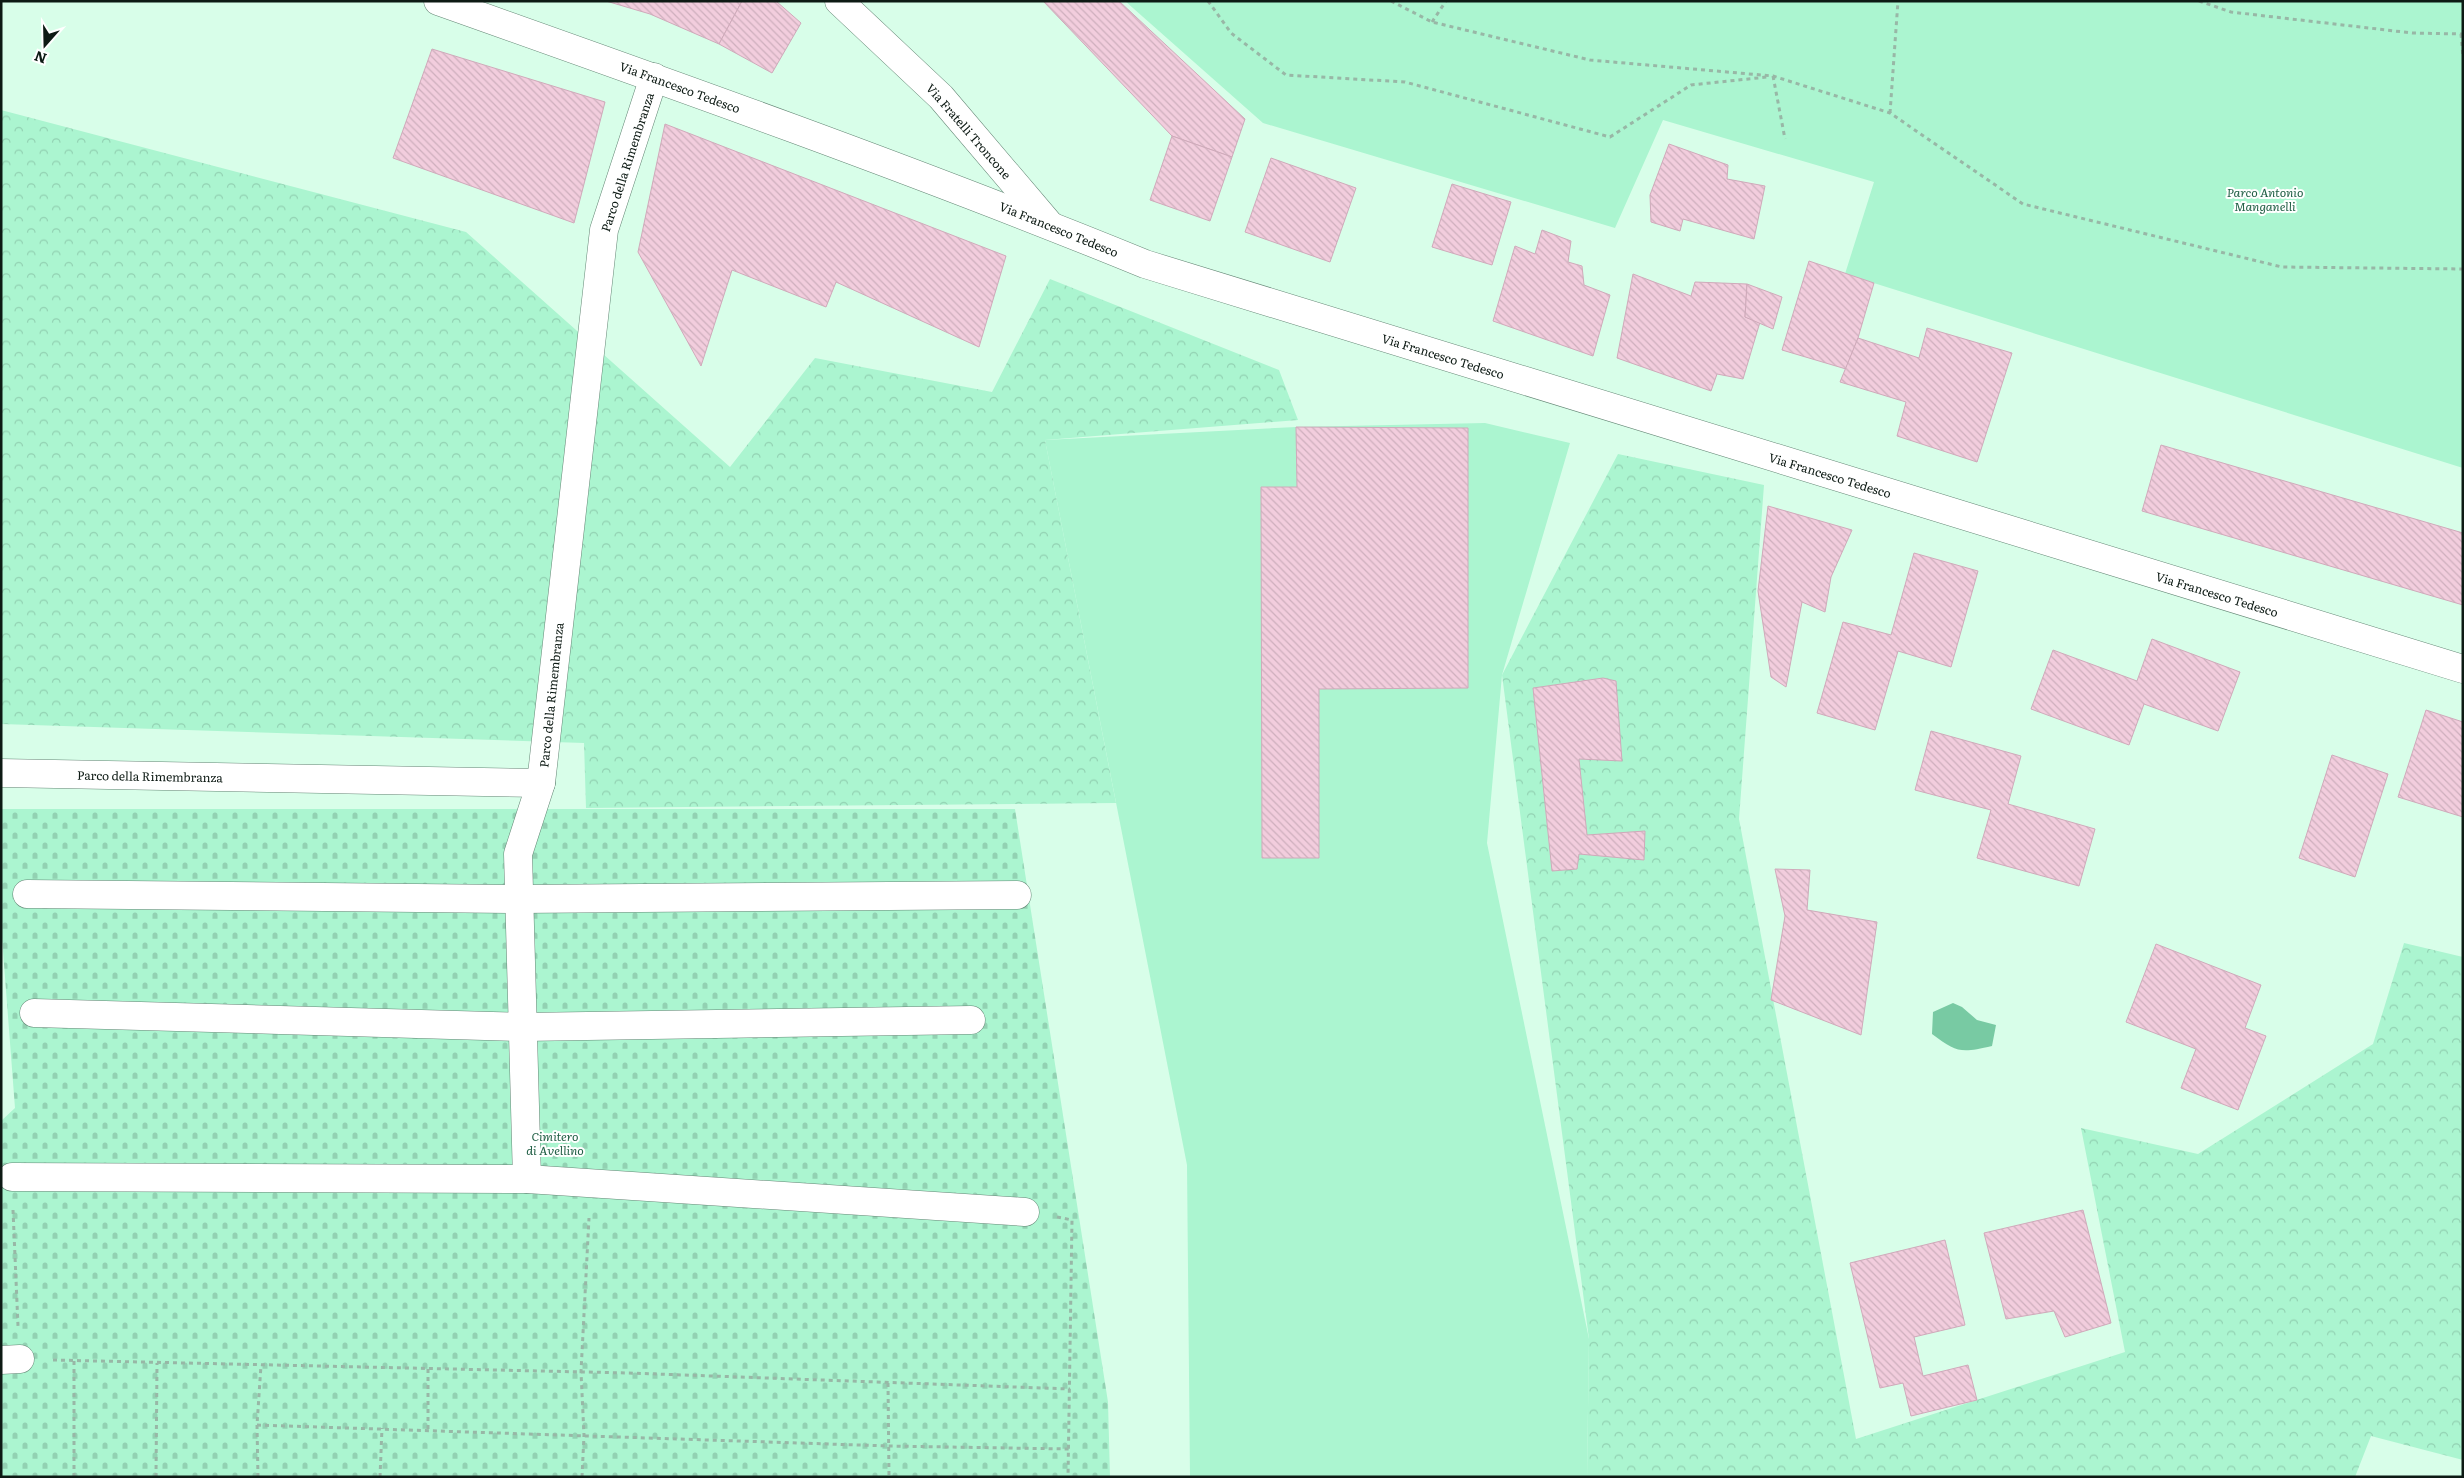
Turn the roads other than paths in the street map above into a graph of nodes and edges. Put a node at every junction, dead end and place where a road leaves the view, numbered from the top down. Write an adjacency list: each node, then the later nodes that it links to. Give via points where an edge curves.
1 (438, 1): 3 (street, Via Francesco Tedesco)
2 (839, 1): 4 (street, Via Fratelli Troncone, via 941,96)
3 (654, 77): 4 (street, Via Francesco Tedesco); 7 (street, Parco della Rimembranza, via 604,230)
4 (1050, 225): 5 (street, Via Francesco Tedesco, via 1145,264)
5 (2463, 668)
6 (1, 773): 7 (street, Parco della Rimembranza)
7 (541, 783): 10 (street, via 518,854)
8 (27, 894): 10 (street)
9 (1017, 895): 10 (street)
10 (519, 899): 13 (street)
11 (34, 1013): 13 (street)
12 (971, 1020): 13 (street)
13 (523, 1027): 15 (street)
14 (12, 1177): 15 (street)
15 (527, 1178): 16 (street)
16 (1025, 1212)

